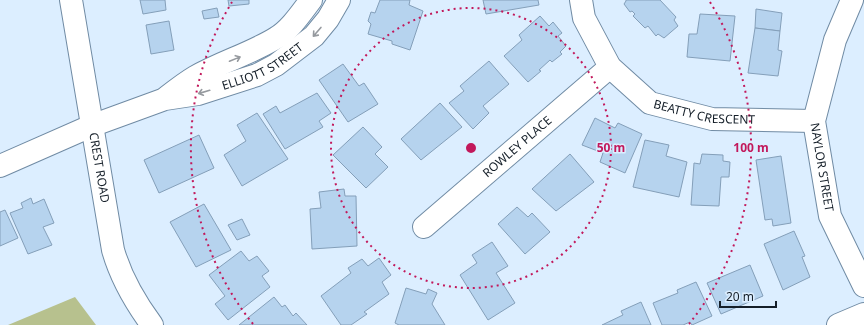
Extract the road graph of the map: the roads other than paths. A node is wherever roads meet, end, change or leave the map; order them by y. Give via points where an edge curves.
1 (71, 0) edge
2 (311, 0) edge
3 (338, 0) edge
4 (581, 0) edge
5 (852, 0) edge
6 (610, 67) junction
7 (165, 99) junction
8 (814, 121) junction
9 (91, 126) junction
10 (0, 166) edge
11 (424, 227) dead end
12 (864, 286) edge
13 (864, 314) edge
14 (152, 325) edge
15 (838, 325) edge

1 - 9 street, CREST ROAD
7 -> 2 street, ELLIOTT STREET via 194,78 277,38 298,18
3 -> 7 street, ELLIOTT STREET via 328,19 314,36 276,65 257,75 220,88
4 - 6 street, BEATTY CRESCENT via 584,18
5 - 8 street, NAYLOR STREET via 834,40
6 - 8 street, BEATTY CRESCENT via 650,103 712,119
6 - 11 street, ROWLEY PLACE
7 - 9 street, ELLIOTT STREET
8 - 12 street, NAYLOR STREET via 830,216
9 - 10 street, ELLIOTT STREET
9 - 14 street, CREST ROAD via 105,211 119,270 137,304
13 - 15 street

